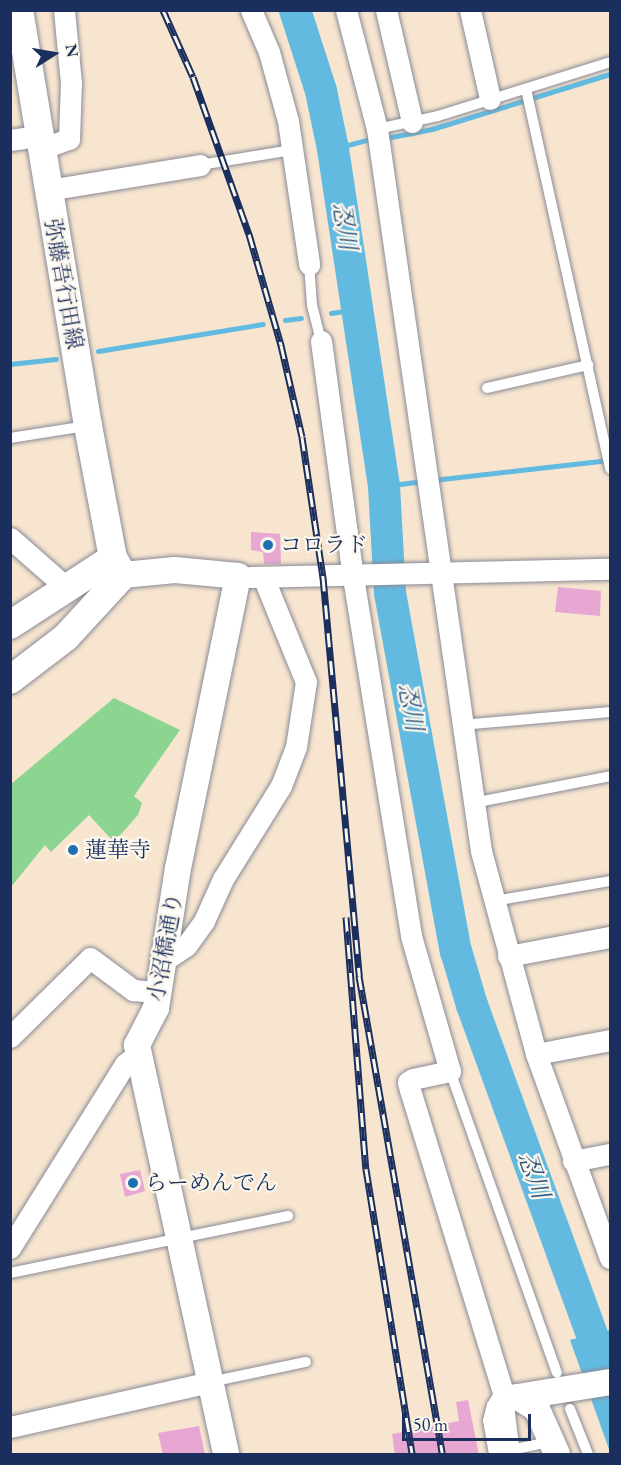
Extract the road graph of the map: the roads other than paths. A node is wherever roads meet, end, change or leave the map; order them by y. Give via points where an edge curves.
1 (19, 10) edge
2 (64, 10) edge
3 (251, 10) edge
4 (346, 10) edge
5 (386, 10) edge
6 (471, 10) edge
7 (610, 63) edge
8 (526, 88) junction
9 (490, 99) junction
10 (412, 122) junction
11 (377, 129) junction
12 (10, 140) edge
13 (40, 143) junction
14 (292, 150) junction
15 (200, 165) joint
16 (48, 190) junction
17 (309, 264) joint
18 (321, 341) joint
19 (588, 365) junction
20 (487, 388) dead end
21 (88, 426) junction
22 (10, 438) edge
23 (609, 456) edge
24 (610, 469) edge
25 (10, 538) edge
26 (118, 567) junction
27 (610, 569) edge
28 (437, 574) junction
29 (238, 576) junction
30 (356, 577) junction
31 (264, 579) junction
32 (67, 588) junction
33 (10, 626) edge
34 (10, 680) edge
35 (610, 712) edge
36 (461, 725) junction
37 (610, 776) edge
38 (473, 803) junction
39 (610, 881) edge
40 (494, 902) junction
41 (610, 937) edge
42 (508, 956) junction
43 (162, 962) junction
44 (158, 992) junction
45 (10, 1037) edge
46 (610, 1040) edge
47 (138, 1054) junction
48 (536, 1054) junction
49 (450, 1071) junction
50 (610, 1154) edge
51 (573, 1161) junction
52 (288, 1216) dead end
53 (178, 1239) junction
54 (10, 1248) edge
55 (610, 1258) edge
56 (10, 1274) edge
57 (306, 1362) dead end
58 (210, 1382) junction
59 (610, 1382) edge
60 (565, 1391) junction
61 (509, 1399) junction
62 (10, 1427) edge
63 (555, 1445) edge
64 (500, 1453) edge
65 (226, 1455) edge
66 (588, 1455) edge

1 - 13 main road, 弥藤吾行田線
2 - 13 street via 71,83 69,139
3 - 14 street via 269,52
4 - 11 street
5 - 10 street
6 - 9 street
7 - 8 lane
8 - 9 lane
8 - 19 lane
9 - 10 lane
10 - 11 lane
11 - 28 street
12 - 13 street
13 - 16 main road, 弥藤吾行田線
14 - 15 lane
14 - 17 street
15 - 16 street
16 - 21 main road, 弥藤吾行田線
17 - 18 lane via 312,305
18 - 30 street
19 - 20 lane
19 - 23 lane
21 - 22 lane
21 - 26 main road, 弥藤吾行田線
23 - 24 lane
25 - 32 street
26 - 29 street
26 - 32 main road
26 - 34 main road via 66,637
27 - 28 street
28 - 30 street
28 - 36 street
29 - 31 street
29 - 43 street, 小沼橋通り
30 - 31 street
30 - 49 street via 411,936
31 - 43 street via 306,682 296,747 281,786 224,879 204,921 186,946
32 - 33 main road
35 - 36 lane
36 - 38 street
37 - 38 lane
38 - 40 street
39 - 40 lane
40 - 42 street
41 - 42 street
42 - 48 street
43 - 44 street, 小沼橋通り
44 - 45 street via 133,990 90,958
44 - 47 street, 小沼橋通り via 156,1008 138,1039
46 - 48 street
47 - 53 street, 小沼橋通り
47 - 54 street via 125,1064
48 - 51 street
49 - 60 lane
49 - 61 street via 408,1082
50 - 51 street
51 - 55 street
52 - 53 lane
53 - 56 lane
53 - 58 street, 小沼橋通り
57 - 58 lane
58 - 62 street
58 - 65 street, 小沼橋通り
59 - 60 street
60 - 61 street
60 - 63 street via 548,1410
60 - 66 lane
61 - 63 street via 537,1409
61 - 64 street
63 - 64 lane

